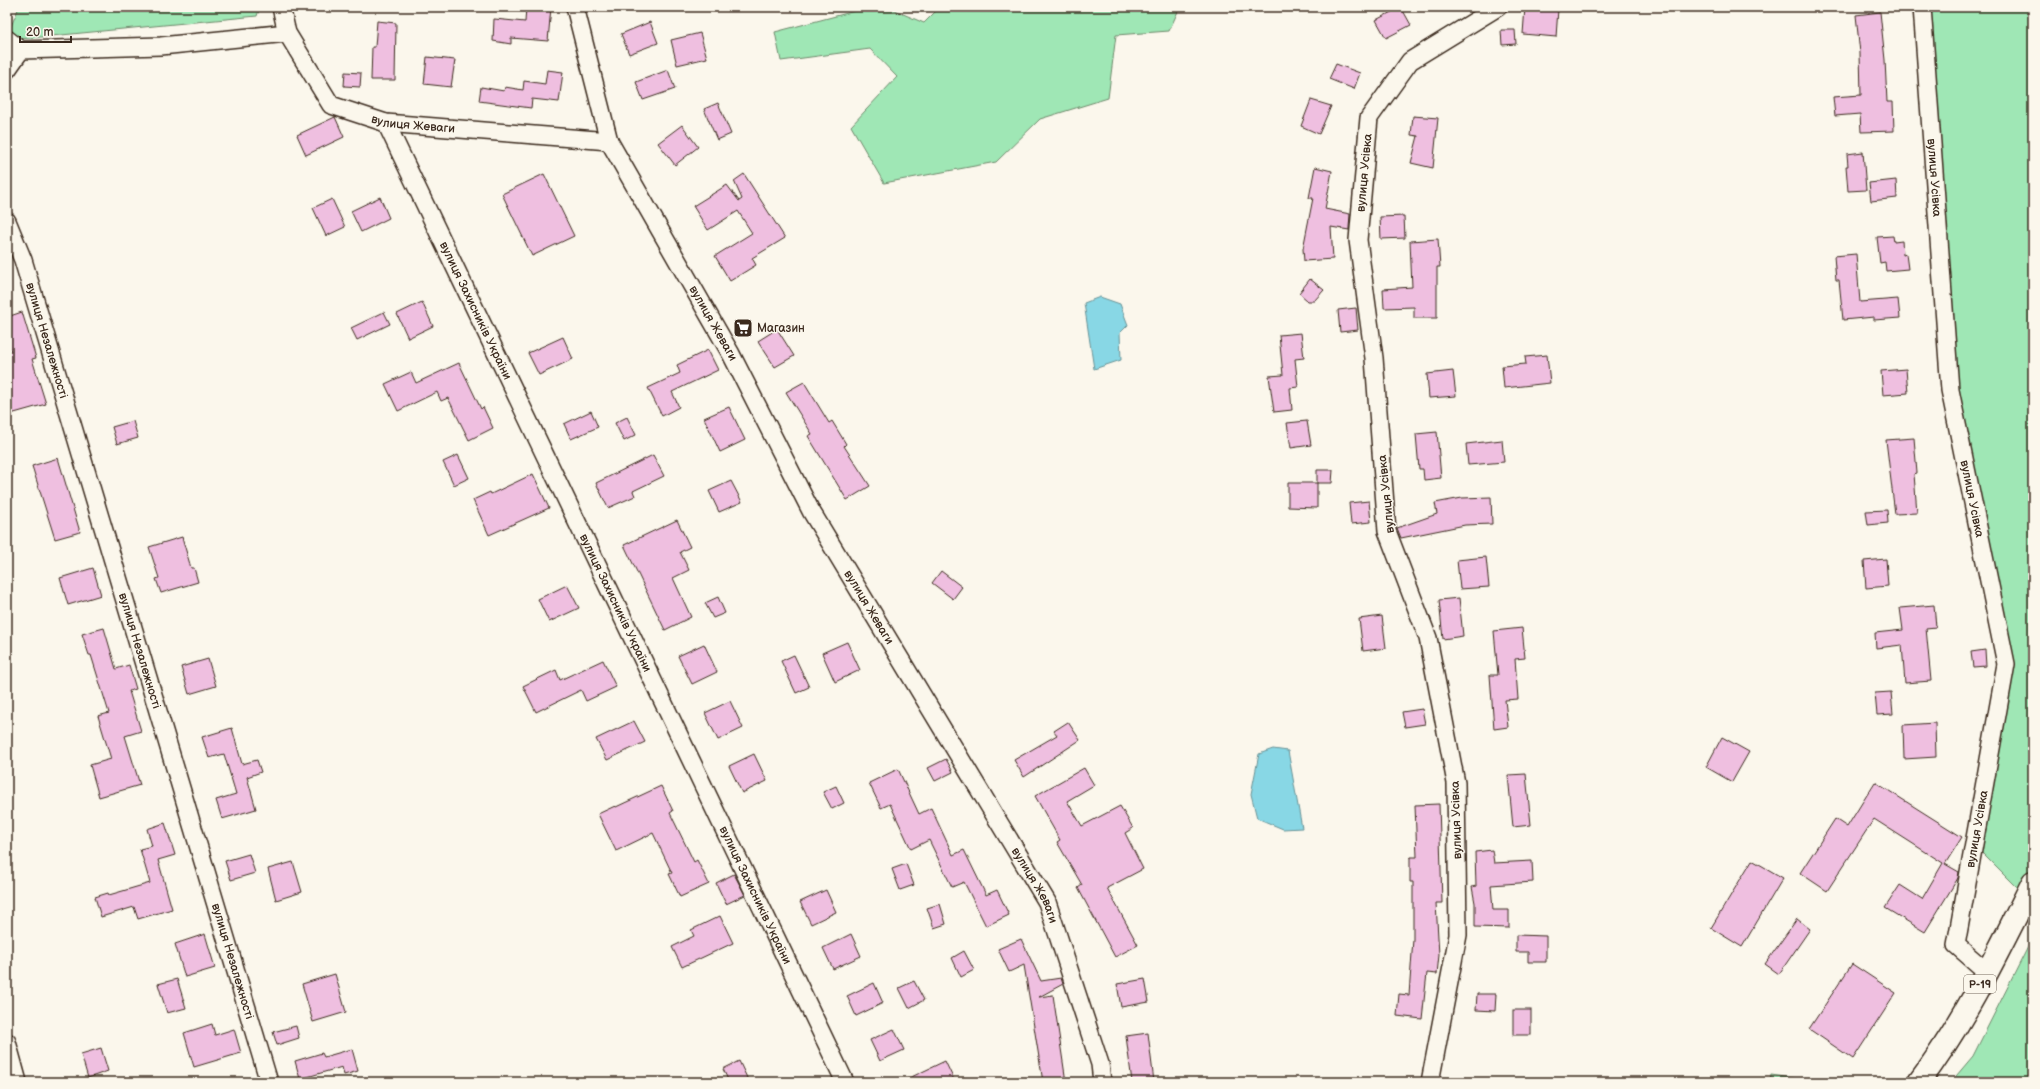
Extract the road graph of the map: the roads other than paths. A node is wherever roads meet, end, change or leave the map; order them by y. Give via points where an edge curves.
1 (281, 7) edge
2 (575, 7) edge
3 (1498, 7) edge
4 (1922, 7) edge
5 (287, 33) junction
6 (7, 39) edge
7 (21, 50) junction
8 (7, 70) edge
9 (386, 123) junction
10 (609, 141) junction
11 (7, 221) edge
12 (2033, 882) edge
13 (1987, 972) junction
14 (7, 1042) edge
15 (18, 1082) edge
16 (269, 1082) edge
17 (845, 1082) edge
18 (1102, 1082) edge
19 (1430, 1082) edge
20 (1919, 1082) edge

1 - 5 street, вулиця Жеваги
2 - 10 street, вулиця Жеваги
3 - 19 street, вулиця Усівка via 1410,61 1369,118 1358,240 1374,358 1387,531 1428,638 1456,784 1458,935
4 - 13 street, вулиця Усівка via 1950,390 2006,664 1956,945
5 - 7 street via 161,46
5 - 9 street, вулиця Жеваги via 331,106
6 - 7 street
7 - 8 street
9 - 10 street, вулиця Жеваги
9 - 17 street, вулиця Захисників України
10 - 18 street, вулиця Жеваги via 731,354 811,510 1047,902 1100,1064
11 - 16 street, вулиця Незалежності via 23,260
12 - 13 main road, Р-19
13 - 20 main road, Р-19 via 1934,1062
14 - 15 street

